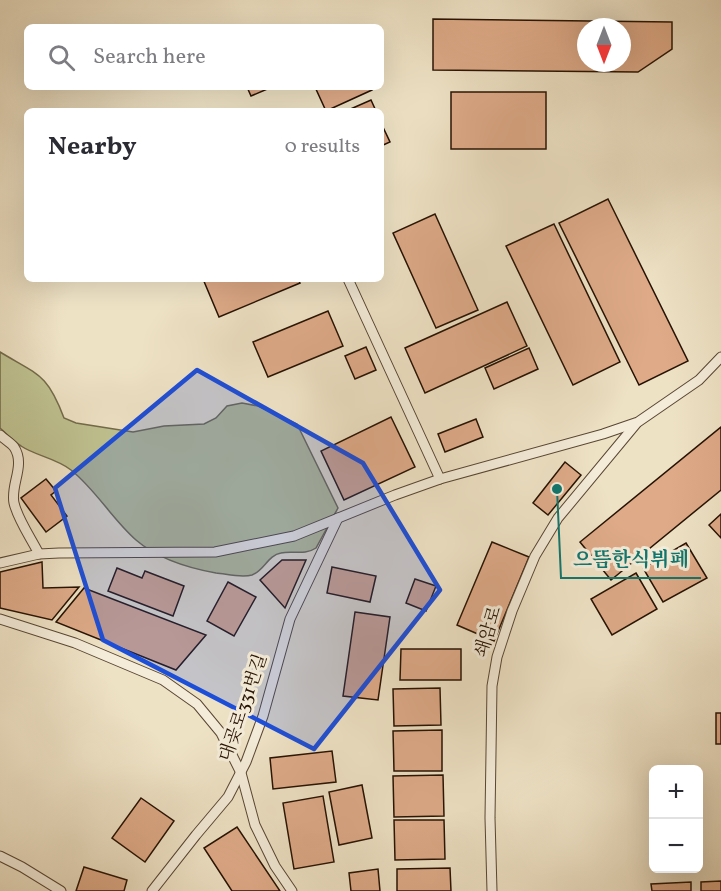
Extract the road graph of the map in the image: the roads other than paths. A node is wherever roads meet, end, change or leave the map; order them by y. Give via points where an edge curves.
1 (349, 282) edge
2 (721, 357) edge
3 (638, 422) junction
4 (0, 435) edge
5 (440, 479) junction
6 (338, 518) junction
7 (39, 554) junction
8 (0, 563) edge
9 (0, 619) edge
10 (240, 773) junction
11 (0, 856) edge
12 (61, 891) edge
13 (152, 891) edge
14 (292, 891) edge
15 (492, 891) edge

1 - 5 lane
2 - 3 lane via 699,380
3 - 5 lane
3 - 15 lane, 쇄암로 via 558,518 535,556 497,657 492,686
4 - 7 lane via 18,456 15,507
5 - 6 lane
6 - 7 lane via 294,536 215,552
6 - 10 lane, 대곶로331번길 via 290,619 263,716
7 - 8 lane
9 - 10 lane via 75,643 163,680 197,705 221,733
10 - 13 lane, 대곶로331번길 via 228,797
10 - 14 lane via 255,825
11 - 12 lane

